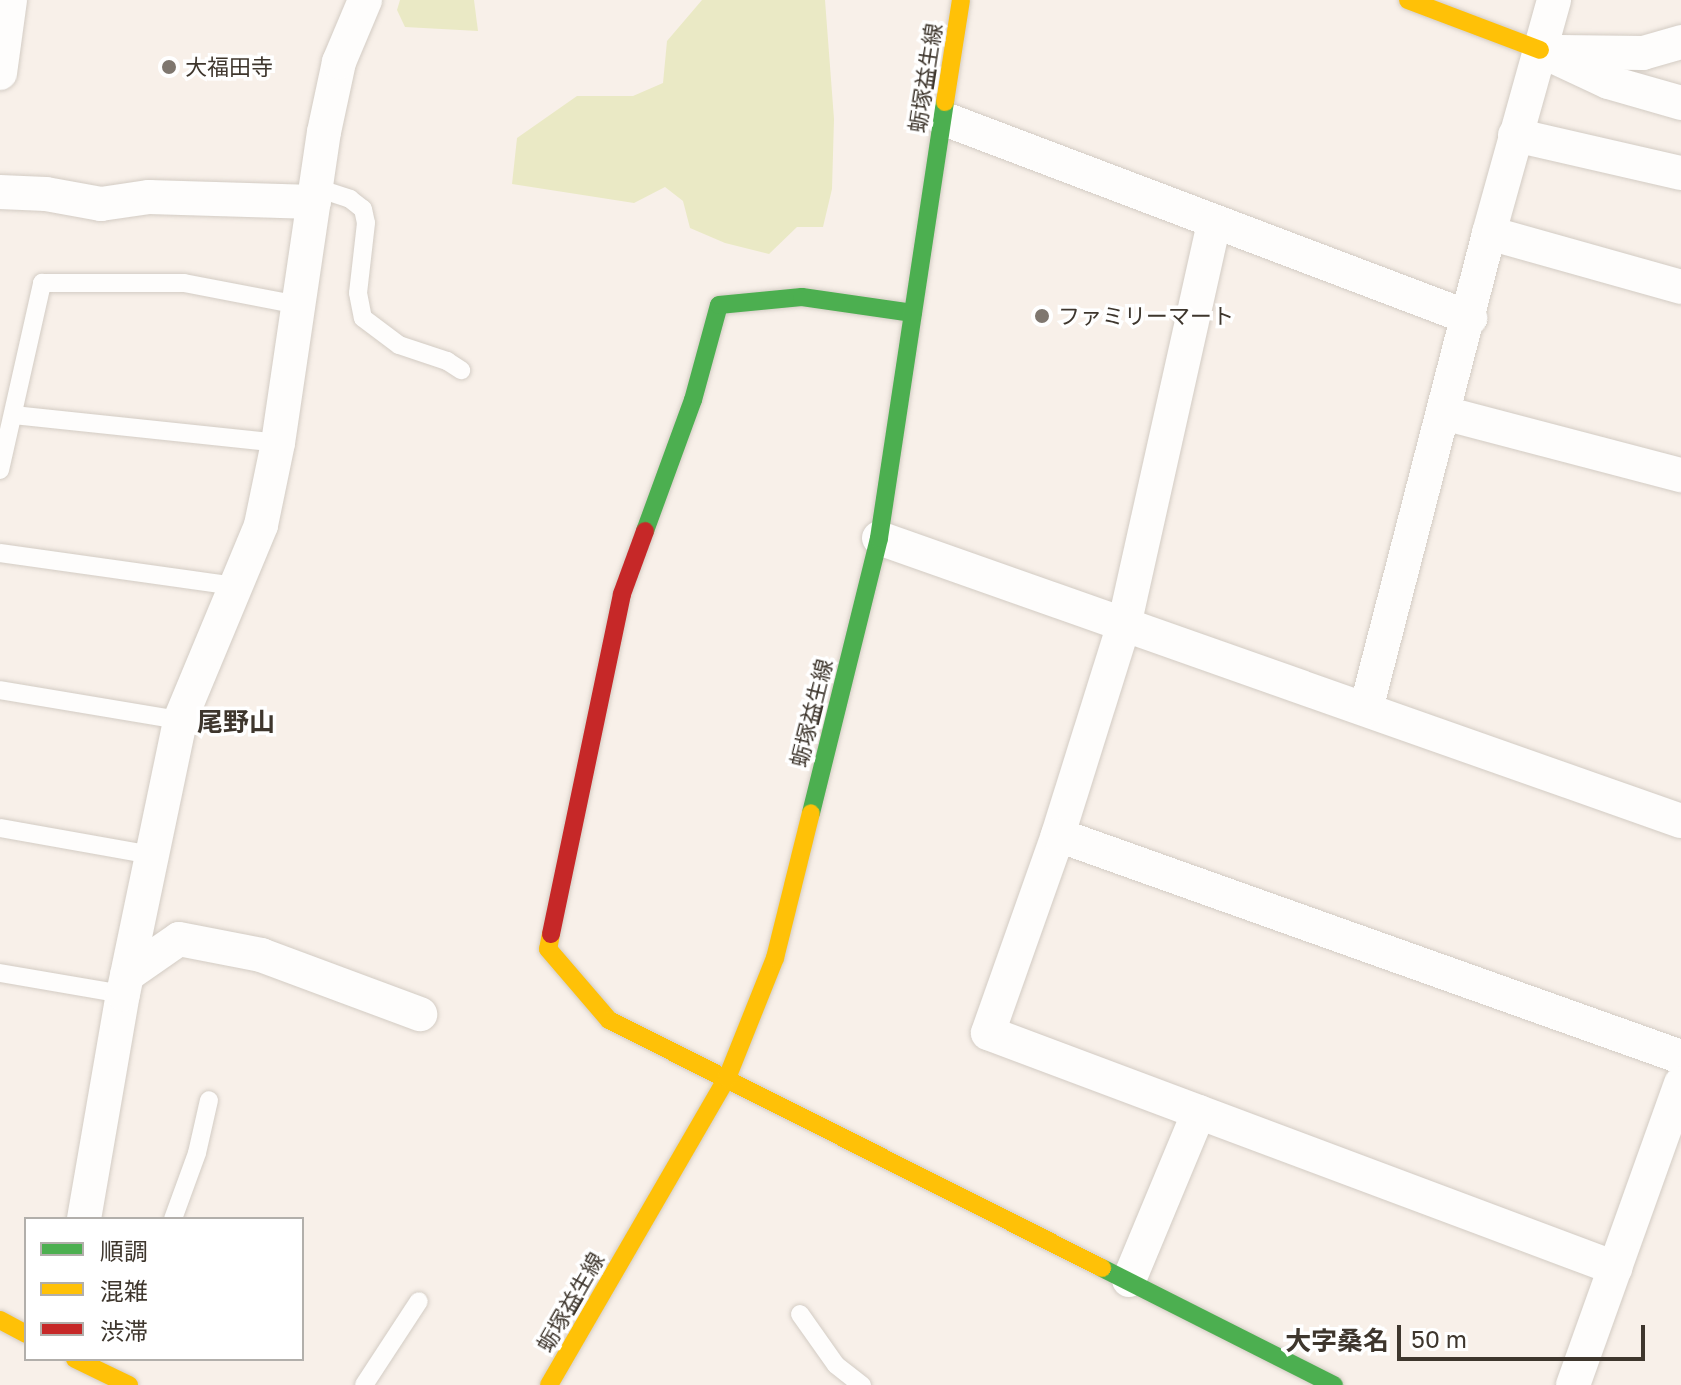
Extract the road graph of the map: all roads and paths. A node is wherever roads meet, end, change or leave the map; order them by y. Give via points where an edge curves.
1 (10, 0) edge
2 (365, 0) edge
3 (961, 0) edge
4 (1408, 0) edge
5 (1554, 0) edge
6 (1681, 42) edge
7 (1540, 50) junction
8 (0, 73) edge
9 (1681, 103) edge
10 (942, 118) junction
11 (1515, 135) junction
12 (1681, 173) edge
13 (0, 192) edge
14 (315, 195) junction
15 (1214, 223) junction
16 (1489, 233) junction
17 (1681, 287) edge
18 (298, 305) junction
19 (913, 313) junction
20 (1470, 318) junction
21 (461, 370) dead end
22 (1444, 413) junction
23 (13, 415) junction
24 (278, 443) junction
25 (0, 470) edge
26 (1681, 475) edge
27 (879, 538) junction
28 (0, 553) edge
29 (235, 586) junction
30 (1124, 624) junction
31 (0, 690) edge
32 (1366, 709) junction
33 (180, 720) junction
34 (1681, 821) edge
35 (0, 828) edge
36 (1058, 835) junction
37 (151, 855) junction
38 (0, 973) edge
39 (125, 984) junction
40 (420, 1014) dead end
41 (1681, 1057) edge
42 (727, 1078) junction
43 (1681, 1084) edge
44 (209, 1100) dead end
45 (1199, 1112) junction
46 (84, 1217) edge
47 (174, 1217) edge
48 (1615, 1268) junction
49 (1129, 1280) junction
50 (419, 1301) dead end
51 (800, 1314) dead end
52 (0, 1320) edge
53 (24, 1333) edge
54 (84, 1361) edge
55 (115, 1368) edge
56 (129, 1385) edge
57 (364, 1385) edge
58 (549, 1385) edge
59 (862, 1385) edge
60 (1334, 1385) edge
61 (1573, 1385) edge

1 - 8 street
2 - 14 street via 339,62
3 - 10 street, 蛎塚益生線
4 - 7 street
5 - 7 street
6 - 7 street via 1643,53
7 - 9 street via 1608,82
7 - 11 street
10 - 15 street
10 - 19 street, 蛎塚益生線
11 - 12 street
11 - 16 street
13 - 14 street via 101,204 149,197
14 - 18 street
14 - 21 lane via 350,199 363,209 358,293 363,318 399,345
15 - 20 street
15 - 30 street
16 - 17 street
16 - 20 street
18 - 23 lane via 184,283 42,283
18 - 24 street
19 - 27 street, 蛎塚益生線
19 - 42 street via 802,297 719,305 693,400 622,594 548,949 609,1020
20 - 22 street
22 - 26 street
22 - 32 street
23 - 24 lane
23 - 25 lane
24 - 29 street via 261,525
27 - 30 street
27 - 42 street, 蛎塚益生線 via 775,958
28 - 29 lane
29 - 33 street
30 - 32 street
30 - 36 street
31 - 33 lane
32 - 34 street
33 - 37 street
35 - 37 lane
36 - 41 street
36 - 45 street via 988,1033
37 - 39 street
38 - 39 lane
39 - 40 street via 179,939 261,955
39 - 46 street
42 - 49 street
42 - 58 street, 蛎塚益生線
43 - 48 street
44 - 47 lane
45 - 48 street
45 - 49 street
48 - 61 street
49 - 60 street
50 - 57 lane
51 - 59 lane via 836,1365
52 - 53 street
54 - 55 street
55 - 56 street

